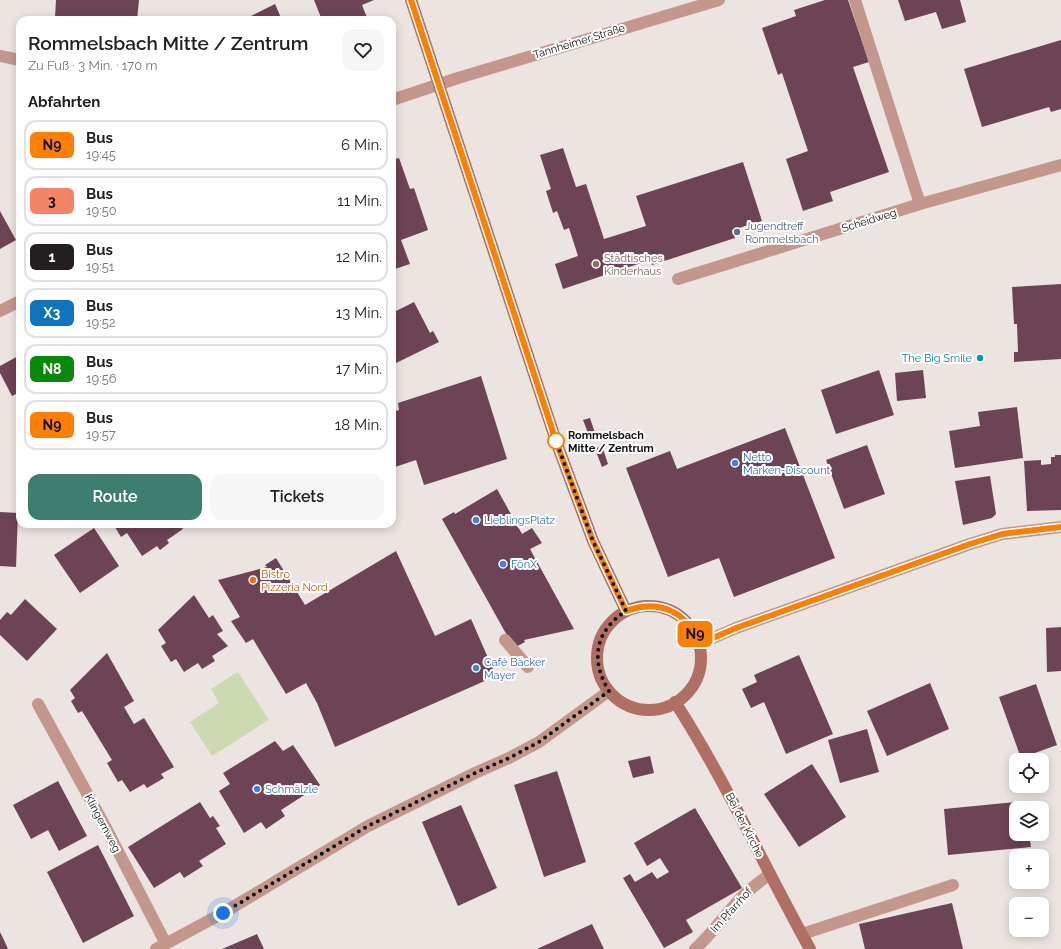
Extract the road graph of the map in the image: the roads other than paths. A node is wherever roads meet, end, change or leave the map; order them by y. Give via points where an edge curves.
1 (411, 0) edge
2 (719, 0) edge
3 (855, 0) edge
4 (0, 56) edge
5 (16, 59) edge
6 (439, 84) junction
7 (396, 99) edge
8 (1061, 165) edge
9 (920, 204) junction
10 (678, 279) dead end
11 (16, 303) edge
12 (0, 311) edge
13 (1061, 527) edge
14 (626, 611) junction
15 (505, 640) dead end
16 (699, 644) junction
17 (528, 667) dead end
18 (609, 691) junction
19 (675, 702) junction
20 (38, 704) dead end
21 (770, 874) junction
22 (953, 885) dead end
23 (802, 934) junction
24 (161, 946) edge
25 (695, 949) edge
26 (810, 949) edge

1 - 6 main road
2 - 6 street, Tannheimer Straße
3 - 9 street
4 - 5 street
6 - 7 street, Tannheimer Straße
6 - 14 main road via 557,444 593,541
8 - 9 street, Scheidweg
9 - 10 street, Scheidweg
11 - 12 street
13 - 16 street via 1002,534 970,544 736,628
14 - 16 main road via 648,606 670,610 689,624
14 - 18 main road via 615,618 606,629 597,654 602,680
15 - 17 street
16 - 19 main road via 701,655 697,677 688,691
18 - 19 main road via 628,705 640,709 664,707
18 - 24 street via 539,742 368,826 223,913
19 - 21 main road, Bei der Kirche via 698,738
20 - 24 street, Klingernweg via 106,828
21 - 23 main road, Bei der Kirche
21 - 25 street, Im Pfarrhof via 740,899 704,942
22 - 23 street
23 - 26 main road, Bei der Kirche

